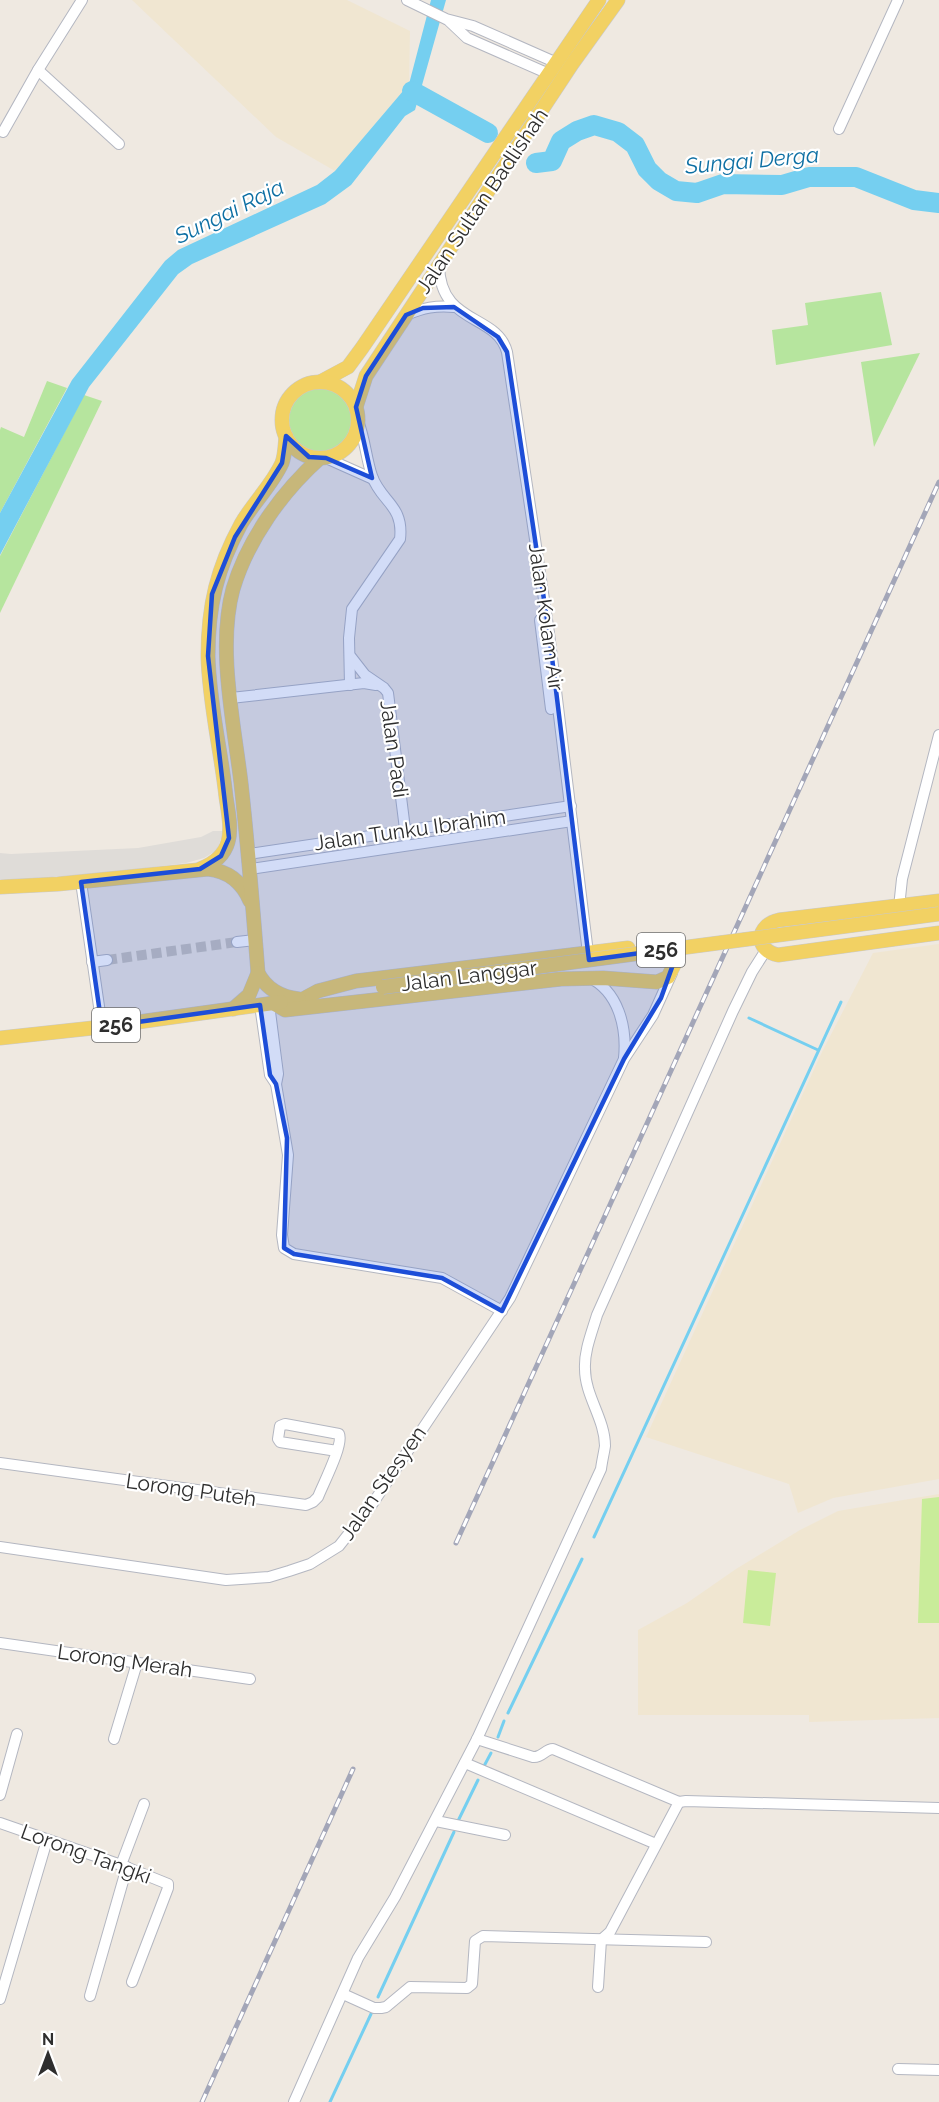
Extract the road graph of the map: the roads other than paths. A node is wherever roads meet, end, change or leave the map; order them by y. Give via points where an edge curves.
1 (82, 0) edge
2 (407, 0) edge
3 (599, 0) edge
4 (618, 0) edge
5 (898, 0) edge
6 (553, 69) junction
7 (38, 70) junction
8 (839, 129) dead end
9 (3, 132) dead end
10 (119, 144) dead end
11 (439, 265) junction
12 (454, 307) junction
13 (406, 315) junction
14 (320, 382) junction
15 (357, 414) junction
16 (286, 436) junction
17 (323, 458) junction
18 (373, 479) junction
19 (540, 620) dead end
20 (350, 656) junction
21 (350, 685) junction
22 (384, 688) junction
23 (231, 698) junction
24 (552, 713) dead end
25 (939, 735) edge
26 (571, 806) junction
27 (572, 821) junction
28 (405, 831) junction
29 (407, 846) junction
30 (249, 854) junction
31 (200, 869) junction
32 (251, 869) junction
33 (81, 882) junction
34 (0, 887) edge
35 (939, 902) edge
36 (252, 906) junction
37 (899, 907) junction
38 (939, 914) edge
39 (939, 933) edge
40 (255, 940) junction
41 (237, 942) tunnel mouth
42 (766, 950) junction
43 (588, 953) junction
44 (107, 960) tunnel mouth
45 (92, 962) junction
46 (673, 969) junction
47 (258, 973) junction
48 (588, 977) junction
49 (302, 998) junction
50 (267, 1004) junction
51 (231, 1010) junction
52 (102, 1027) junction
53 (0, 1038) edge
54 (624, 1059) junction
55 (501, 1311) junction
56 (336, 1451) junction
57 (0, 1463) edge
58 (0, 1547) edge
59 (0, 1643) edge
60 (137, 1663) junction
61 (250, 1679) dead end
62 (17, 1734) dead end
63 (114, 1739) dead end
64 (477, 1739) junction
65 (465, 1763) junction
66 (0, 1795) edge
67 (679, 1802) junction
68 (144, 1804) dead end
69 (939, 1808) edge
70 (436, 1821) junction
71 (0, 1823) edge
72 (505, 1835) dead end
73 (47, 1840) junction
74 (656, 1844) junction
75 (124, 1866) junction
76 (600, 1940) junction
77 (706, 1942) dead end
78 (132, 1982) dead end
79 (598, 1987) dead end
80 (343, 1994) junction
81 (90, 1996) dead end
82 (0, 1999) edge
83 (898, 2069) dead end
84 (939, 2070) edge
85 (294, 2102) edge

1 - 7 street
2 - 6 street via 446,19 467,38
3 - 6 main road, Jalan Sultan Badlishah
4 - 11 main road, Jalan Sultan Badlishah
5 - 8 street
6 - 14 main road, Jalan Sultan Badlishah via 355,358 348,367
7 - 9 street
7 - 10 street
11 - 12 street, Jalan Kolam Air via 441,286
11 - 13 main road, Jalan Sultan Badlishah
12 - 13 street via 423,308
12 - 26 street, Jalan Kolam Air via 498,337 507,352
13 - 15 main road, Jalan Sultan Badlishah via 366,376
14 - 15 main road via 342,389 353,400
14 - 16 main road via 294,393 286,405 282,418
15 - 17 main road via 356,434 349,445
15 - 18 street
16 - 17 main road via 302,453
16 - 31 main road via 282,463 235,537 211,604 211,701 230,831 221,856
17 - 18 street
17 - 23 main road via 295,481 275,507 234,588 228,626
18 - 20 street via 398,514 400,539 352,609
19 - 24 street
20 - 21 street
20 - 22 street via 365,675
21 - 22 street via 369,683
21 - 23 street
22 - 28 street, Jalan Padi via 388,693
23 - 30 main road
25 - 37 street via 902,879
26 - 27 street, Jalan Kolam Air
26 - 28 street, Jalan Tunku Ibrahim
27 - 29 street, Jalan Tunku Ibrahim
27 - 43 street, Jalan Kolam Air
28 - 29 street, Jalan Padi
28 - 30 street, Jalan Tunku Ibrahim
29 - 32 street, Jalan Tunku Ibrahim
30 - 32 main road
31 - 33 main road
31 - 36 main road via 230,876 242,886
32 - 36 main road
33 - 34 main road
33 - 45 street
35 - 37 main road
36 - 40 main road
37 - 42 main road via 771,922 761,935
38 - 49 main road, Jalan Langgar / 256, bridge
39 - 42 main road via 778,955
40 - 41 street
40 - 47 main road
42 - 64 street via 733,1011 597,1315 584,1369 603,1433 601,1469
43 - 46 main road via 665,945 674,954
43 - 49 main road via 356,981
44 - 45 street
45 - 52 street
46 - 48 main road via 668,977 657,982
46 - 54 street, Jalan Stesyen via 653,1015
47 - 49 main road via 275,992
47 - 51 main road via 249,995
48 - 50 main road via 285,1010
48 - 54 street via 604,988 620,1014 625,1034
49 - 50 main road, Jalan Langgar / 256
50 - 51 main road, Jalan Langgar / 256
50 - 55 street via 287,1138 284,1248 294,1254 442,1278
51 - 52 main road, Jalan Langgar / 256
52 - 53 main road, Jalan Langgar / 256
54 - 55 street, Jalan Stesyen
55 - 58 street, Jalan Stesyen via 373,1503 346,1538 310,1564 268,1577 226,1581
56 - 56 street, Lorong Puteh via 280,1442 279,1426 339,1434
56 - 57 street, Lorong Puteh via 318,1497 306,1505
59 - 60 street, Lorong Merah
60 - 61 street, Lorong Merah
60 - 63 street
62 - 66 street
64 - 65 street
64 - 67 street via 533,1757 553,1749
65 - 70 street
65 - 74 street
67 - 69 street
67 - 74 street
68 - 75 street
70 - 72 street
70 - 80 street via 373,1930
71 - 73 street, Lorong Tangki
73 - 75 street, Lorong Tangki
73 - 82 street
74 - 76 street via 610,1932
75 - 78 street, Lorong Tangki via 167,1883 168,1888
75 - 81 street
76 - 77 street
76 - 79 street
76 - 80 street via 483,1936 475,1941 472,1983 467,1988 410,1987 381,2008
80 - 85 street
83 - 84 street

